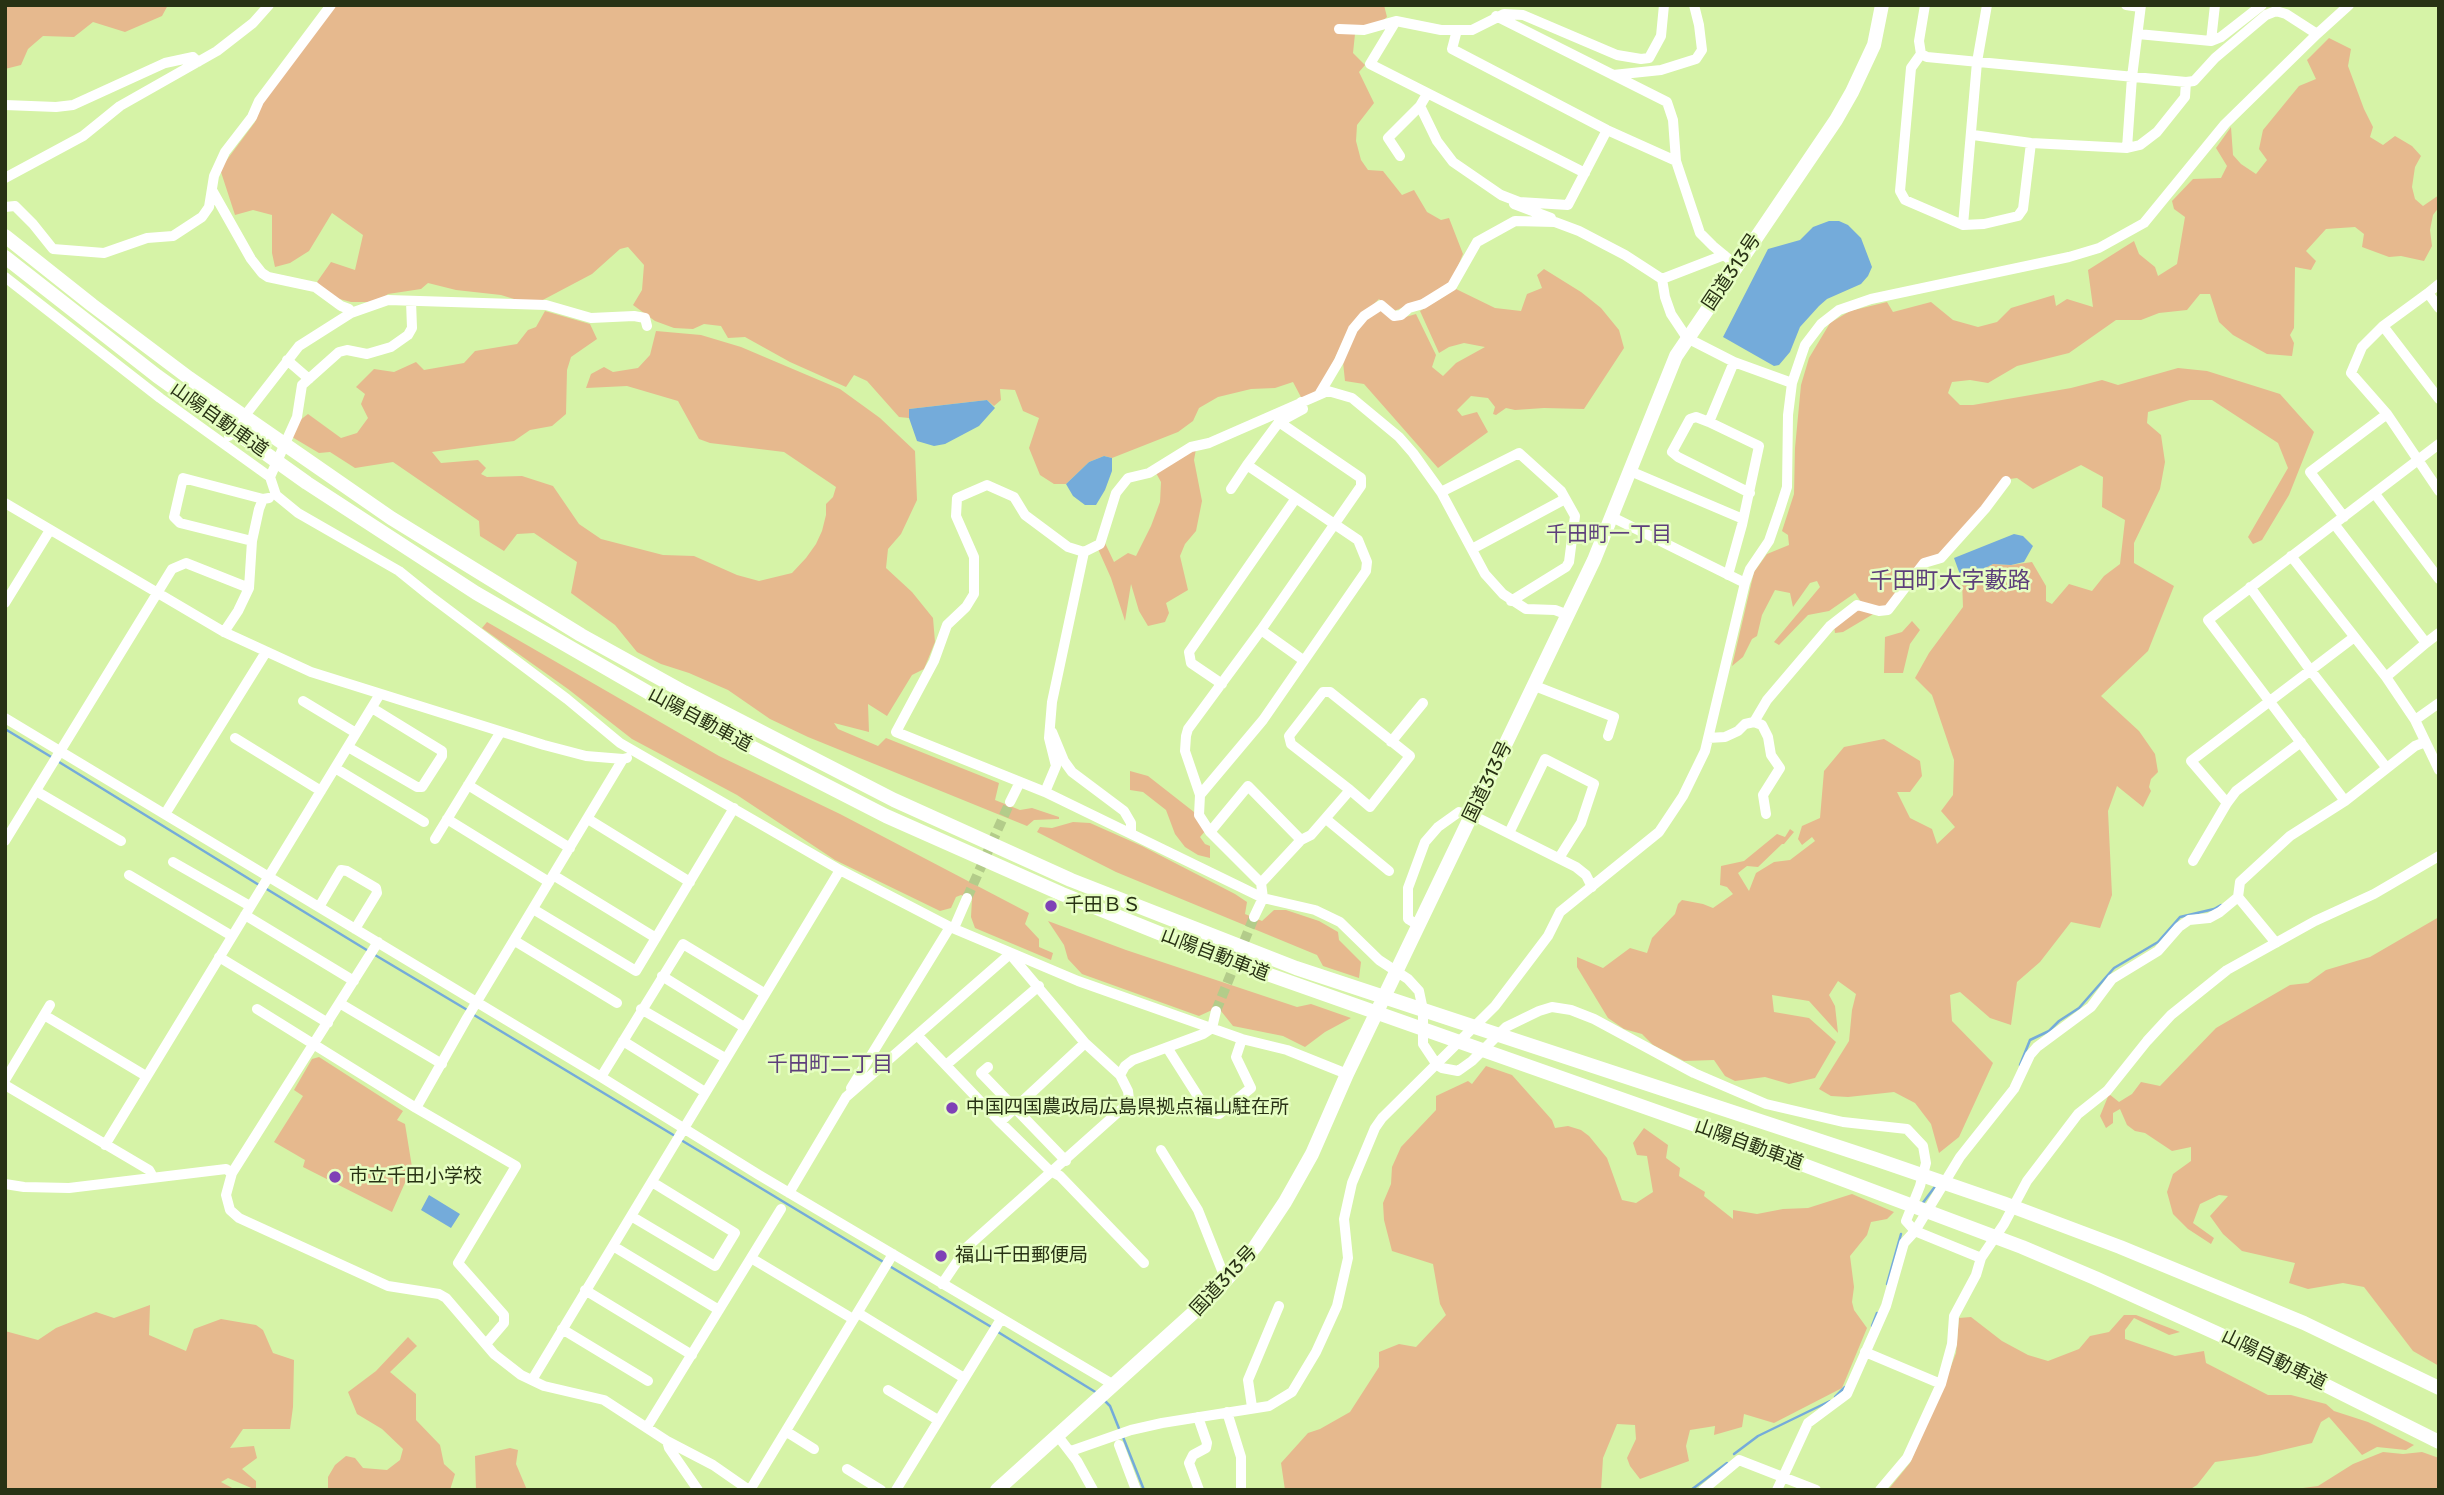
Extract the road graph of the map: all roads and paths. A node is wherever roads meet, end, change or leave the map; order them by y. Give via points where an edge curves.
1 (269, 5) edge
2 (331, 5) edge
3 (1664, 5) edge
4 (1694, 5) edge
5 (1882, 5) edge
6 (1925, 5) edge
7 (1987, 5) edge
8 (2126, 5) edge
9 (2215, 5) edge
10 (2262, 5) edge
11 (2349, 5) edge
12 (2141, 6) edge
13 (1496, 16) junction
14 (1396, 21) junction
15 (1339, 29) dead end
16 (1457, 30) junction
17 (2138, 34) junction
18 (2317, 34) junction
19 (2211, 41) junction
20 (1921, 54) junction
21 (198, 62) junction
22 (1977, 62) junction
23 (1613, 75) junction
24 (2132, 77) junction
25 (2186, 82) junction
26 (1427, 94) junction
27 (5, 105) edge
28 (1420, 106) junction
29 (1607, 130) junction
30 (1973, 135) junction
31 (2031, 143) junction
32 (2127, 148) junction
33 (1400, 156) dead end
34 (1676, 161) junction
35 (1585, 173) junction
36 (5, 178) edge
37 (212, 190) junction
38 (1511, 199) junction
39 (5, 207) edge
40 (1555, 222) junction
41 (1963, 225) junction
42 (5, 236) edge
43 (1724, 255) junction
44 (5, 257) edge
45 (1737, 265) junction
46 (5, 277) edge
47 (1662, 279) junction
48 (2439, 285) edge
49 (2428, 293) junction
50 (411, 301) junction
51 (2439, 308) edge
52 (351, 313) junction
53 (647, 326) dead end
54 (2383, 326) junction
55 (1687, 338) junction
56 (287, 360) junction
57 (1734, 362) junction
58 (309, 379) junction
59 (1792, 383) junction
60 (1320, 393) junction
61 (2439, 399) edge
62 (1301, 402) junction
63 (2387, 414) junction
64 (1279, 422) junction
65 (1709, 422) junction
66 (223, 443) junction
67 (2439, 444) edge
68 (2418, 459) junction
69 (1247, 465) junction
70 (1630, 471) junction
71 (270, 477) junction
72 (2006, 481) dead end
73 (1231, 489) dead end
74 (2439, 491) edge
75 (1441, 492) junction
76 (1750, 493) junction
77 (2375, 494) junction
78 (276, 495) junction
79 (1296, 498) junction
80 (263, 499) junction
81 (1565, 499) junction
82 (5, 503) edge
83 (2344, 516) junction
84 (1612, 517) junction
85 (1744, 519) junction
86 (1335, 524) junction
87 (2335, 525) junction
88 (50, 530) junction
89 (251, 541) junction
90 (1472, 549) junction
91 (1084, 552) junction
92 (2291, 556) junction
93 (1728, 575) junction
94 (2439, 579) edge
95 (1745, 583) junction
96 (2250, 587) junction
97 (249, 588) junction
98 (156, 593) junction
99 (1511, 601) junction
100 (5, 603) edge
101 (1568, 615) junction
102 (1261, 630) junction
103 (224, 632) junction
104 (2439, 633) edge
105 (2353, 638) junction
106 (2426, 643) junction
107 (266, 652) junction
108 (1303, 660) junction
109 (2311, 671) junction
110 (2386, 677) junction
111 (1222, 684) junction
112 (1535, 687) junction
113 (380, 694) junction
114 (303, 701) dead end
115 (1423, 703) dead end
116 (2271, 703) junction
117 (2439, 703) edge
118 (372, 708) junction
119 (5, 718) edge
120 (2415, 720) junction
121 (1754, 722) junction
122 (1050, 727) junction
123 (356, 733) junction
124 (500, 733) junction
125 (1608, 736) dead end
126 (235, 738) dead end
127 (1708, 738) junction
128 (1391, 742) junction
129 (2301, 742) junction
130 (2425, 742) junction
131 (348, 747) junction
132 (57, 756) junction
133 (644, 756) junction
134 (623, 759) junction
135 (2386, 767) junction
136 (335, 768) junction
137 (2439, 770) edge
138 (1020, 782) junction
139 (468, 785) junction
140 (1350, 790) junction
141 (36, 791) junction
142 (320, 791) junction
143 (1045, 792) junction
144 (1200, 795) junction
145 (2345, 801) junction
146 (1010, 802) tunnel mouth
147 (2227, 803) junction
148 (734, 808) junction
149 (165, 814) junction
150 (1766, 814) dead end
151 (1472, 815) junction
152 (447, 819) junction
153 (588, 819) junction
154 (1326, 819) junction
155 (424, 822) dead end
156 (1131, 832) junction
157 (1210, 832) junction
158 (1509, 833) junction
159 (435, 839) dead end
160 (1301, 840) junction
161 (5, 841) edge
162 (121, 841) dead end
163 (570, 848) junction
164 (2439, 856) edge
165 (1559, 858) junction
166 (2193, 861) dead end
167 (173, 862) dead end
168 (839, 870) junction
169 (1389, 871) dead end
170 (129, 875) dead end
171 (551, 878) junction
172 (690, 881) junction
173 (265, 883) junction
174 (1261, 883) junction
175 (1592, 887) junction
176 (2238, 897) junction
177 (967, 898) tunnel mouth
178 (1263, 898) junction
179 (318, 907) junction
180 (533, 909) junction
181 (247, 911) junction
182 (1254, 917) tunnel mouth
183 (1418, 925) junction
184 (952, 928) junction
185 (355, 929) junction
186 (232, 936) junction
187 (656, 938) junction
188 (514, 941) junction
189 (2276, 943) junction
190 (374, 949) junction
191 (1010, 954) junction
192 (219, 957) junction
193 (1396, 971) junction
194 (662, 976) junction
195 (354, 981) junction
196 (1039, 986) junction
197 (764, 993) junction
198 (617, 1003) dead end
199 (341, 1004) junction
200 (473, 1008) junction
201 (257, 1009) dead end
202 (642, 1009) junction
203 (1216, 1011) tunnel mouth
204 (328, 1023) junction
205 (744, 1027) junction
206 (1212, 1028) junction
207 (916, 1035) junction
208 (1242, 1039) junction
209 (623, 1041) junction
210 (1085, 1043) junction
211 (313, 1045) junction
212 (1168, 1049) junction
213 (725, 1058) junction
214 (442, 1064) junction
215 (946, 1065) junction
216 (1437, 1065) junction
217 (989, 1067) dead end
218 (1347, 1074) junction
219 (1120, 1075) junction
220 (146, 1076) junction
221 (601, 1076) junction
222 (5, 1082) edge
223 (705, 1092) junction
224 (846, 1097) junction
225 (416, 1108) junction
226 (1014, 1108) junction
227 (1000, 1122) junction
228 (680, 1134) junction
229 (105, 1145) junction
230 (1161, 1150) dead end
231 (1066, 1161) junction
232 (1054, 1172) junction
233 (232, 1173) junction
234 (153, 1177) junction
235 (652, 1182) junction
236 (5, 1184) edge
237 (789, 1192) junction
238 (781, 1209) dead end
239 (631, 1216) junction
240 (1914, 1231) junction
241 (613, 1246) junction
242 (751, 1258) junction
243 (1981, 1258) junction
244 (889, 1261) junction
245 (1144, 1263) dead end
246 (1228, 1279) junction
247 (942, 1284) junction
248 (586, 1290) junction
249 (1279, 1307) dead end
250 (719, 1310) junction
251 (855, 1316) junction
252 (997, 1326) junction
253 (562, 1329) junction
254 (486, 1344) junction
255 (1865, 1352) junction
256 (692, 1355) junction
257 (964, 1378) junction
258 (532, 1380) junction
259 (648, 1381) dead end
260 (1941, 1384) junction
261 (2439, 1388) edge
262 (888, 1390) dead end
263 (1105, 1393) junction
264 (1252, 1408) junction
265 (1227, 1412) junction
266 (1198, 1417) junction
267 (938, 1420) junction
268 (647, 1427) junction
269 (787, 1432) junction
270 (1057, 1435) junction
271 (1118, 1440) junction
272 (667, 1441) junction
273 (2439, 1442) edge
274 (814, 1449) dead end
275 (1071, 1451) junction
276 (847, 1469) dead end
277 (1783, 1476) junction
278 (1708, 1488) edge
279 (698, 1490) edge
280 (750, 1490) edge
281 (881, 1490) edge
282 (896, 1490) edge
283 (997, 1490) edge
284 (1093, 1490) edge
285 (1136, 1490) edge
286 (1199, 1490) edge
287 (1241, 1490) edge
288 (1777, 1490) edge
289 (1816, 1490) edge
290 (1880, 1490) edge

1 - 21 street via 238,36
2 - 37 street via 258,100 252,117 225,152
3 - 13 street via 1661,36 1648,58 1641,59 1616,55 1522,15
4 - 23 street via 1702,50 1696,59 1661,71
5 - 45 highway, 国道313号 via 1874,45 1852,92
6 - 20 street
7 - 22 street
8 - 12 street
9 - 19 street
10 - 19 street
11 - 18 street
12 - 17 street
13 - 16 street via 1472,30
13 - 23 street
14 - 15 street via 1364,30
14 - 16 street
14 - 26 street via 1370,64
16 - 29 street via 1452,49
17 - 19 street
17 - 24 street
18 - 25 street via 2276,11 2193,81
18 - 59 street via 2225,124 2144,223 2079,254 1839,310 1805,345
20 - 22 street
20 - 41 street via 1911,68 1900,191 1905,200
21 - 27 street via 193,57 165,63 73,105
21 - 36 street via 120,106 83,136
22 - 24 street
22 - 30 street
23 - 34 street via 1667,102
24 - 25 street
24 - 32 street
25 - 32 street via 2185,97 2157,132
26 - 28 street
26 - 35 street
28 - 33 street via 1388,138
28 - 38 street via 1453,162
29 - 34 street
29 - 35 street
30 - 31 street
30 - 41 street
31 - 32 street
31 - 41 street via 2023,209 2018,216
34 - 43 street via 1700,233
35 - 38 street via 1568,205
37 - 39 street via 202,217 173,236 147,238 104,253 53,249 15,206
37 - 52 street via 262,273 315,287
38 - 40 street via 1522,209
40 - 47 street via 1625,255
40 - 60 street via 1506,225 1477,242 1452,286 1443,292 1401,315 1394,316 1381,305 1364,316
42 - 261 highway, 山陽自動車道 via 189,378 402,525 557,621 684,692 894,800 1071,880 1247,949 1875,1159 2120,1247 2293,1318
43 - 45 street
43 - 47 street
44 - 273 highway, 山陽自動車道 via 104,337 307,483 477,593 675,708 886,816 1203,951 1864,1186 2095,1278 2267,1356
45 - 55 highway, 国道313号
46 - 66 street
47 - 55 street via 1671,314
48 - 49 street
49 - 51 street
49 - 54 street
50 - 52 street via 388,300
50 - 53 street via 546,304 591,318 645,318
50 - 58 street via 408,335 391,347 367,354 339,352
52 - 56 street via 299,346
54 - 61 street
54 - 63 street via 2362,347 2351,373
55 - 57 street
55 - 70 highway, 国道313号 via 1667,375
56 - 58 street
56 - 66 street
57 - 59 street
57 - 65 street
58 - 71 street via 302,385 297,417
59 - 95 street via 1787,487 1769,541
60 - 62 street
60 - 75 street via 1345,395 1374,415 1413,453
62 - 64 street via 1303,409
62 - 91 street via 1191,447 1149,473 1128,478 1116,493 1100,544
63 - 68 street
63 - 83 street via 2310,472
64 - 69 street
64 - 86 street via 1361,478 1361,486
65 - 76 street via 1759,446
65 - 76 street via 1690,419 1672,452
66 - 71 street
67 - 68 street
68 - 74 street
68 - 77 street
69 - 73 street
69 - 79 street
70 - 84 highway, 国道313号
70 - 85 street
71 - 78 street
72 - 121 street via 1941,558 1924,564 1888,610 1857,605 1830,625 1766,701
75 - 81 street via 1519,453
75 - 90 street
76 - 85 street
77 - 83 street
77 - 94 street
78 - 80 street
78 - 133 street via 298,513 400,571 620,743
79 - 86 street
79 - 111 street via 1189,652 1191,663
80 - 89 street
80 - 89 street via 183,478 174,517 180,523
81 - 90 street
81 - 99 street via 1574,516 1569,562
82 - 88 street
83 - 87 street
84 - 93 street
84 - 101 highway, 国道313号
85 - 93 street
86 - 102 street
86 - 108 street via 1358,540 1366,571
87 - 92 street
87 - 106 street
88 - 98 street
88 - 100 street
89 - 97 street
90 - 99 street via 1485,574
91 - 122 street
91 - 138 street via 1068,547 1025,515 1014,497 987,485 957,498 956,516 974,557 974,594 947,625 934,662 896,732
92 - 96 street
92 - 105 street
93 - 95 street
95 - 127 street
96 - 109 street
96 - 116 street via 2208,620
97 - 98 street via 186,563 172,569
97 - 103 street
98 - 103 street
98 - 132 street
99 - 101 street via 1526,610
101 - 112 highway, 国道313号
102 - 108 street
102 - 111 street
103 - 107 street
104 - 106 street
105 - 109 street
105 - 110 street
106 - 110 street
107 - 113 street
107 - 149 street
108 - 144 street via 1263,719
109 - 116 street
109 - 135 street
110 - 120 street
111 - 144 street via 1186,736 1185,751
112 - 125 street via 1614,717
112 - 151 highway, 国道313号
113 - 118 street
113 - 124 street
114 - 123 street
115 - 128 street
116 - 129 street
116 - 147 street via 2191,761
117 - 120 street
118 - 123 street
118 - 131 street via 442,751 442,756 422,787 417,787
119 - 132 street
120 - 130 street
121 - 127 street via 1725,737
121 - 150 street via 1762,725 1780,768 1763,795
122 - 143 street via 1056,766
122 - 156 street via 1072,772 1124,811
123 - 131 street
124 - 134 street via 586,756
124 - 139 street
126 - 142 street
127 - 175 street via 1683,796 1659,832
128 - 140 street via 1410,756 1370,807
128 - 140 street via 1330,692 1323,692 1289,736 1291,744
129 - 145 street
129 - 147 street via 2236,791
130 - 135 street
130 - 137 street
131 - 136 street
132 - 141 street
132 - 149 street
133 - 134 street
133 - 148 street
134 - 153 street
135 - 145 street
136 - 142 street
136 - 155 street
138 - 143 street
138 - 146 street
139 - 152 street
139 - 163 street
140 - 154 street
141 - 161 street
141 - 162 street
142 - 173 street
143 - 156 street
144 - 157 street via 1199,815
145 - 176 street via 2290,836 2256,865 2240,882
147 - 166 street
148 - 168 street
148 - 172 street
149 - 173 street
151 - 158 street
151 - 183 highway, 国道313号
151 - 183 street via 1459,812 1426,842 1408,888 1408,919
152 - 159 street
152 - 171 street
153 - 163 street
153 - 172 street
154 - 160 street
154 - 169 street
156 - 178 street
157 - 160 street via 1248,786
157 - 174 street
158 - 165 street
158 - 165 street via 1545,759 1594,783 1581,823
160 - 174 street
163 - 171 street
164 - 189 street
165 - 175 street via 1586,875
167 - 181 street
168 - 184 street
168 - 197 street
170 - 186 street
171 - 180 street
171 - 187 street
172 - 187 street
173 - 179 street
173 - 181 street
174 - 178 street
175 - 216 street via 1560,912 1548,936 1495,1006
176 - 189 street
176 - 240 street via 2209,918 2189,920 2179,927 2158,951 2112,979 2091,1007 2036,1047 2014,1089 1959,1157
177 - 184 street
178 - 182 street
178 - 193 street via 1315,910 1340,922
179 - 185 street
179 - 185 street via 341,870 357,876 377,893
180 - 187 street via 636,971
180 - 188 street
181 - 186 street
181 - 195 street
183 - 193 highway, 国道313号
184 - 191 street
184 - 224 street
185 - 190 street
186 - 192 street
188 - 198 street
188 - 200 street
189 - 243 street via 2227,970 2171,1015 2107,1091 2078,1114 2027,1181
190 - 195 street
190 - 200 street
191 - 196 street
191 - 206 street
191 - 207 street
192 - 204 street
192 - 220 street
193 - 216 street via 1419,991 1423,1044
193 - 218 highway, 国道313号
194 - 197 street via 685,944
194 - 202 street
194 - 205 street
195 - 199 street
196 - 210 street
196 - 215 street
197 - 205 street
199 - 204 street
199 - 214 street
200 - 214 street
200 - 221 street
201 - 211 street
202 - 209 street
202 - 213 street
203 - 206 street
204 - 211 street
205 - 213 street
206 - 208 street
206 - 212 street
207 - 215 street
207 - 224 street
208 - 212 street via 1236,1057 1251,1088 1219,1114 1208,1112
208 - 218 street via 1287,1050
209 - 221 street
209 - 223 street
210 - 219 street
210 - 226 street
211 - 225 street
211 - 233 street
212 - 219 street via 1133,1060
213 - 223 street
214 - 225 street
215 - 227 street
216 - 240 street via 1458,1070 1506,1027 1552,1007 1571,1010 1766,1104 1843,1122 1907,1129 1923,1146 1926,1163 1906,1222
216 - 264 street via 1375,1128 1352,1183 1344,1219 1348,1258 1337,1306 1316,1352 1292,1392 1269,1406
217 - 226 street via 981,1073
218 - 246 highway, 国道313号 via 1297,1181 1268,1230
219 - 231 street via 1128,1091 1125,1106
220 - 222 street via 47,1010
220 - 229 street
221 - 228 street
222 - 229 street
223 - 228 street
224 - 237 street
225 - 254 street via 516,1166 458,1263 504,1315 504,1323
226 - 227 street
226 - 231 street
227 - 232 street
228 - 235 street
228 - 237 street
229 - 234 street
230 - 246 street via 1198,1210
231 - 232 street
232 - 245 street
232 - 247 street via 962,1252
233 - 234 street via 226,1169
233 - 254 street via 226,1195 230,1210 239,1217 388,1286 439,1294
234 - 236 street via 69,1188
235 - 239 street
235 - 239 street via 735,1233 715,1266
237 - 244 street
238 - 242 street
239 - 241 street
240 - 243 street
240 - 255 street via 1904,1243 1886,1307
241 - 248 street
241 - 250 street
242 - 250 street
242 - 251 street
243 - 260 street via 1954,1316
244 - 247 street
244 - 251 street
246 - 263 highway, 国道313号
247 - 252 street
248 - 253 street
248 - 256 street
249 - 264 street via 1248,1380
250 - 256 street
251 - 257 street
251 - 269 street
252 - 257 street
252 - 263 street
253 - 258 street
253 - 259 street
254 - 258 street
255 - 260 street
255 - 277 street via 1847,1394 1808,1423
256 - 268 street
257 - 267 street
258 - 268 street via 604,1400
260 - 290 street via 1907,1458
262 - 267 street
263 - 270 highway, 国道313号
264 - 265 street
265 - 266 street
265 - 287 street via 1241,1457
266 - 271 street via 1131,1430
266 - 286 street via 1207,1444 1189,1463
267 - 282 street
268 - 272 street
269 - 274 street
269 - 280 street
270 - 275 street
270 - 283 highway, 国道313号
271 - 275 street
271 - 285 street
272 - 279 street
272 - 280 street
275 - 284 street
276 - 281 street
277 - 278 street via 1739,1460
277 - 288 street
277 - 289 street

